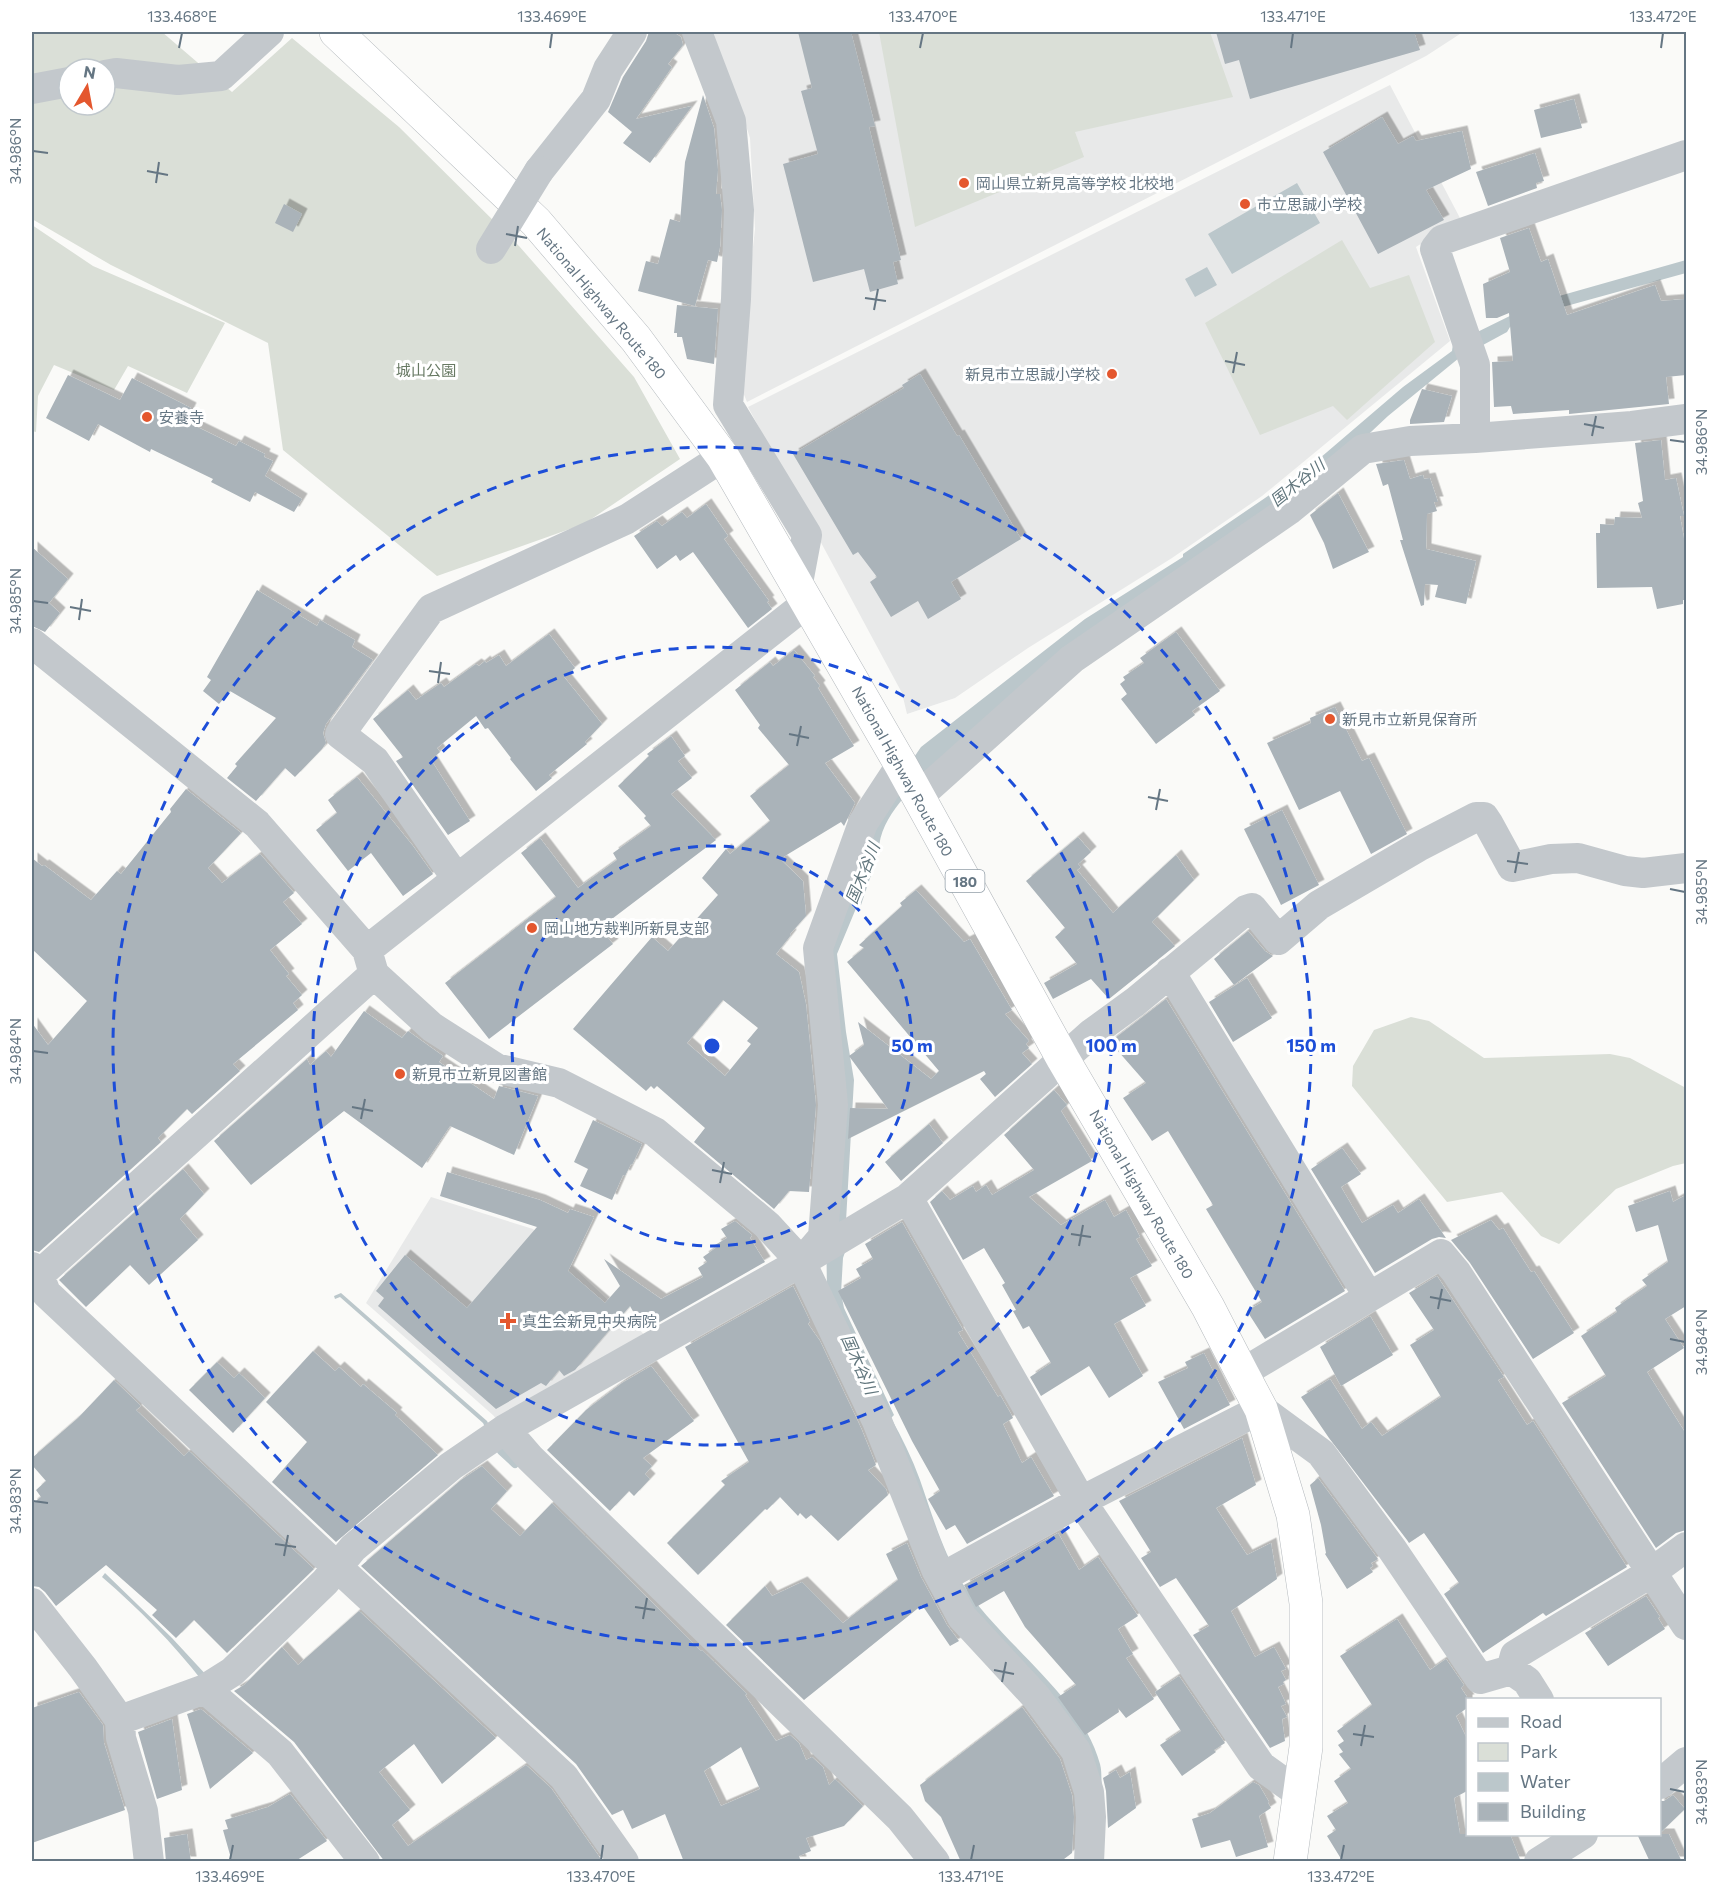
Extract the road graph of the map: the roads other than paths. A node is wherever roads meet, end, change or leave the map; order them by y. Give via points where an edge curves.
1 (269, 32) edge
2 (336, 32) edge
3 (632, 32) edge
4 (697, 32) edge
5 (117, 73) edge
6 (57, 84) edge
7 (32, 89) edge
8 (1686, 155) edge
9 (491, 249) dead end
10 (1686, 419) edge
11 (1475, 438) junction
12 (723, 458) junction
13 (802, 593) junction
14 (32, 643) edge
15 (901, 765) junction
16 (919, 796) junction
17 (1686, 868) edge
18 (457, 879) junction
19 (370, 962) junction
20 (1170, 972) junction
21 (1063, 1059) junction
22 (908, 1198) junction
23 (801, 1262) junction
24 (37, 1285) edge
25 (1370, 1297) junction
26 (1242, 1373) junction
27 (1261, 1408) junction
28 (506, 1429) junction
29 (1081, 1501) junction
30 (1686, 1547) edge
31 (336, 1566) junction
32 (1652, 1572) junction
33 (952, 1573) junction
34 (32, 1603) edge
35 (1686, 1625) edge
36 (1511, 1670) junction
37 (205, 1689) junction
38 (1538, 1698) edge
39 (120, 1720) junction
40 (1686, 1762) edge
41 (1661, 1782) edge
42 (1300, 1794) junction
43 (1580, 1836) edge
44 (149, 1862) edge
45 (365, 1862) edge
46 (624, 1862) edge
47 (934, 1862) edge
48 (1089, 1862) edge
49 (1290, 1862) edge
50 (1539, 1862) edge

1 - 5 street via 221,76 178,80
2 - 12 highway, National Highway Route 180 / 180 via 536,222 636,339
3 - 9 street, bridge via 608,69 596,99 539,171
4 - 13 street via 731,121 739,210 728,405 807,535
6 - 7 street
8 - 11 street via 1442,240 1435,249 1475,365
10 - 11 street
11 - 16 street via 1410,441 1364,449 1289,510 1072,659
12 - 13 highway, National Highway Route 180 / 180
12 - 18 street via 627,519 431,609 340,734 375,761
13 - 15 highway, National Highway Route 180 / 180
13 - 18 street
14 - 19 street via 257,824
15 - 16 highway, National Highway Route 180 / 180
15 - 23 street via 863,823 818,948 833,1105 823,1237
16 - 21 highway, National Highway Route 180 / 180
17 - 20 street via 1643,873 1578,858 1512,867 1484,817 1476,818 1330,898 1278,940 1252,908 1246,910
18 - 19 street
19 - 23 street via 432,1027 496,1068 560,1083 655,1132 767,1225
19 - 24 street
20 - 21 street
20 - 25 street
21 - 22 street
21 - 26 highway, National Highway Route 180 / 180 via 1208,1307
22 - 23 street
22 - 29 street
23 - 28 street
23 - 33 street
24 - 31 street
25 - 26 street
25 - 32 street via 1441,1254
26 - 27 highway, National Highway Route 180 / 180
27 - 29 street
27 - 36 street via 1321,1453 1480,1679
27 - 42 highway, National Highway Route 180 / 180 via 1293,1515 1306,1603 1306,1747
28 - 31 street via 451,1466
28 - 47 street via 530,1458 900,1818
29 - 33 street
29 - 42 street via 1261,1766
30 - 32 street
31 - 37 street via 255,1651
31 - 46 street via 564,1777
32 - 35 street
32 - 36 street via 1515,1655
33 - 48 street via 962,1617 1036,1697 1076,1751 1089,1792
34 - 39 street
36 - 38 street via 1527,1681
37 - 39 street
37 - 45 street via 280,1753
39 - 44 street via 121,1738 143,1811
40 - 41 street
42 - 49 highway, National Highway Route 180 / 180
43 - 50 street

